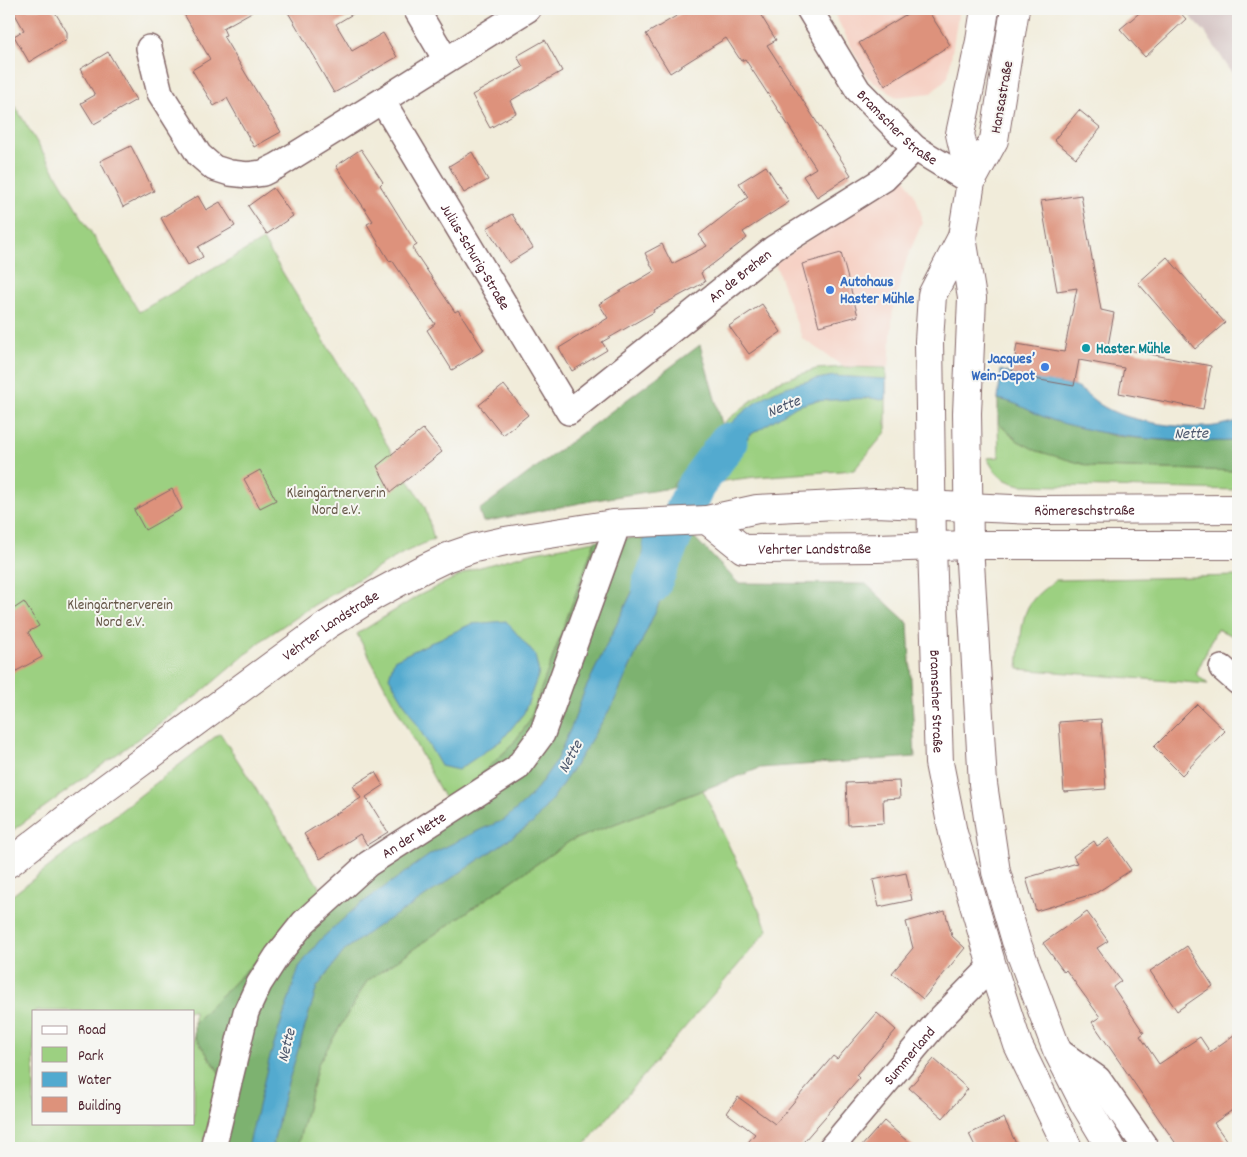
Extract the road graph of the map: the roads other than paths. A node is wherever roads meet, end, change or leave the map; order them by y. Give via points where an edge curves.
1 (416, 9) edge
2 (528, 9) edge
3 (809, 9) edge
4 (985, 9) edge
5 (1016, 9) edge
6 (149, 48) dead end
7 (446, 60) junction
8 (383, 102) junction
9 (915, 148) junction
10 (971, 182) junction
11 (962, 237) junction
12 (568, 412) joint
13 (931, 505) junction
14 (968, 506) junction
15 (1238, 509) edge
16 (703, 520) junction
17 (614, 524) junction
18 (969, 544) junction
19 (1238, 545) edge
20 (932, 546) junction
21 (9, 863) edge
22 (992, 966) junction
23 (1057, 1050) junction
24 (212, 1148) edge
25 (831, 1148) edge
26 (1068, 1148) edge
27 (1110, 1148) edge
28 (1146, 1148) edge

1 - 7 street
2 - 7 street
3 - 9 street, Bramscher Straße via 858,90
4 - 10 main road, Hansastraße via 960,134
5 - 10 main road, Hansastraße via 994,140
6 - 8 street via 160,93 199,155 214,168 230,173 256,174 277,166
7 - 8 street
8 - 12 street, Julius-Schurig-Straße
9 - 10 street, Bramscher Straße
9 - 12 street, An de Brehen via 884,178 774,248
10 - 11 main road, Bramscher Straße
11 - 13 main road, Bramscher Straße via 932,295 929,340
11 - 14 main road, Bramscher Straße via 972,298 967,413
13 - 14 main road, Römereschstraße
13 - 16 main road, Vehrter Landstraße via 876,503 757,509
13 - 20 main road, Bramscher Straße
14 - 15 main road, Römereschstraße via 1036,510
14 - 18 main road, Bramscher Straße
16 - 17 main road, Vehrter Landstraße
16 - 20 main road, Vehrter Landstraße via 743,549
17 - 21 main road, Vehrter Landstraße via 474,548 448,557 375,595 309,638 102,790
17 - 24 street, An der Nette via 614,535 542,734 517,768 368,864 304,922 277,956 246,1012
18 - 19 main road
18 - 20 main road
18 - 23 main road, Bramscher Straße via 983,784 996,872 1016,941
20 - 22 main road, Bramscher Straße via 939,763 953,833
22 - 25 street, Summerland via 938,1021
22 - 26 main road, Bramscher Straße via 1018,1045
23 - 27 main road, Bramscher Straße
23 - 28 street via 1098,1079

